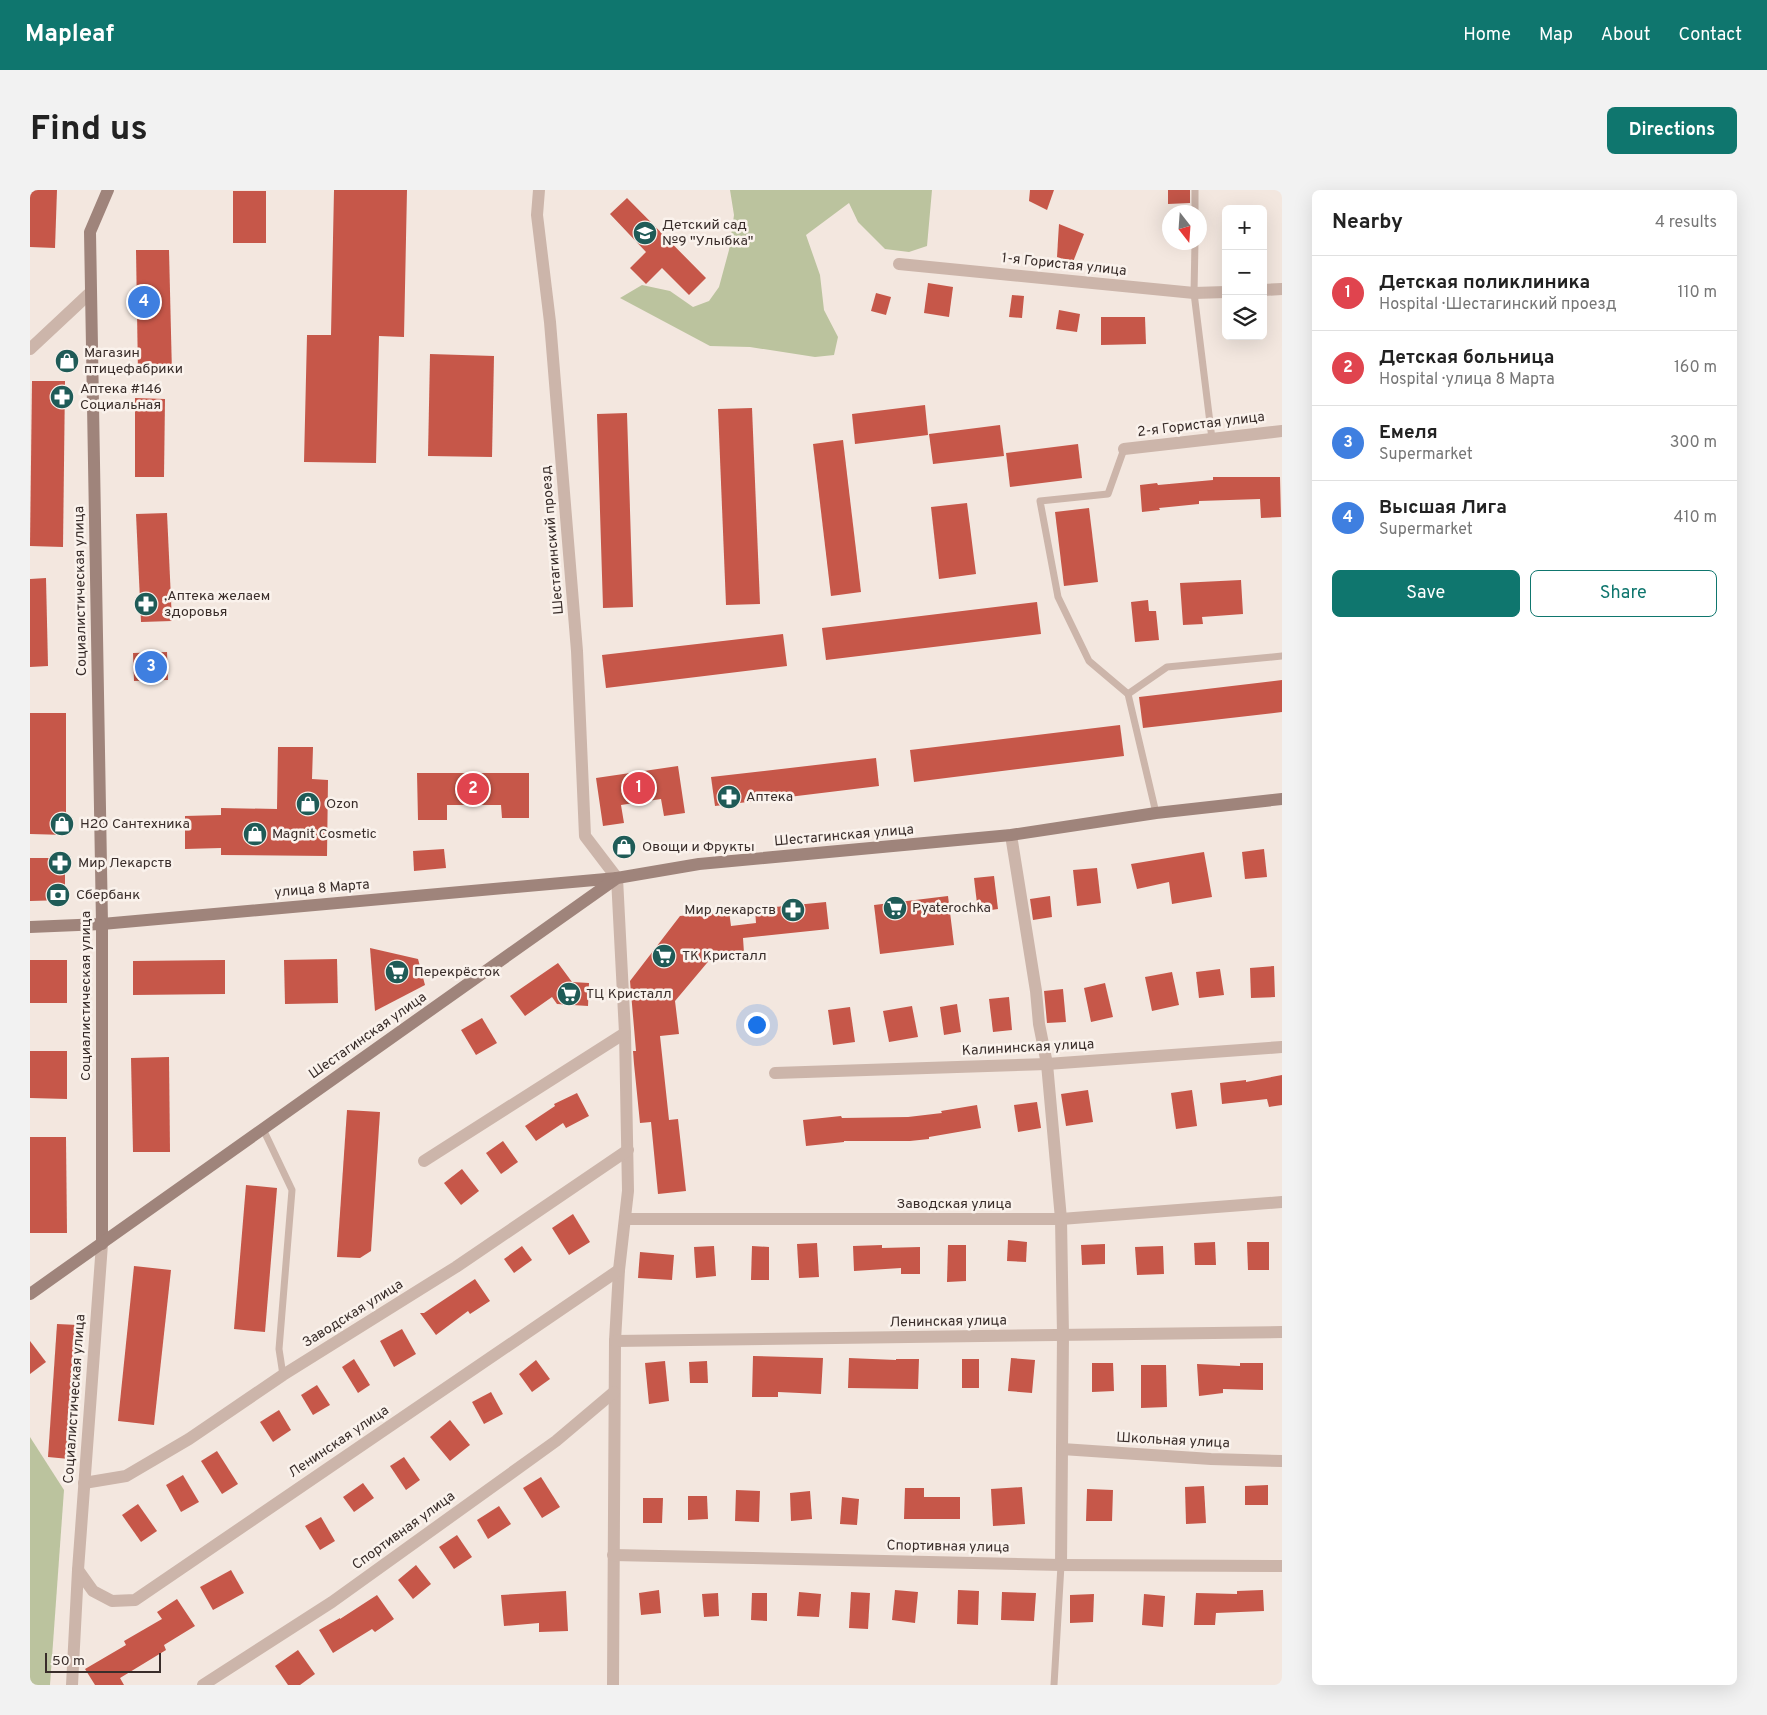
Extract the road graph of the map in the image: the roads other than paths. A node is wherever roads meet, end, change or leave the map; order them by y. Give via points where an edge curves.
1 (108, 190) edge
2 (539, 190) edge
3 (1195, 190) edge
4 (1195, 205) edge
5 (1194, 250) edge
6 (899, 264) dead end
7 (1282, 289) edge
8 (1267, 290) edge
9 (91, 292) junction
10 (1222, 292) edge
11 (1194, 293) junction
12 (30, 349) edge
13 (1282, 431) edge
14 (1212, 439) junction
15 (1124, 449) joint
16 (1282, 656) edge
17 (1128, 694) junction
18 (1282, 799) edge
19 (1156, 813) junction
20 (1011, 835) junction
21 (616, 878) junction
22 (102, 924) junction
23 (30, 927) edge
24 (625, 1033) junction
25 (1282, 1047) edge
26 (1047, 1064) junction
27 (775, 1074) dead end
28 (263, 1129) junction
29 (628, 1150) junction
30 (424, 1161) dead end
31 (1282, 1202) edge
32 (1060, 1218) junction
33 (625, 1219) junction
34 (102, 1244) junction
35 (619, 1270) junction
36 (30, 1294) edge
37 (1282, 1332) edge
38 (1063, 1335) junction
39 (615, 1341) junction
40 (283, 1375) junction
41 (614, 1392) junction
42 (1062, 1449) junction
43 (1282, 1461) edge
44 (84, 1482) junction
45 (613, 1555) junction
46 (1061, 1565) junction
47 (1282, 1566) edge
48 (78, 1570) junction
49 (72, 1685) edge
50 (204, 1685) edge
51 (613, 1685) edge
52 (1054, 1685) edge

1 - 9 street, Социалистическая улица via 90,232
2 - 21 street, Шестагинский проезд via 537,215 550,322 577,651 585,836
3 - 4 lane
5 - 11 lane
6 - 11 street, 1-я Гористая улица
7 - 8 street
9 - 12 street
9 - 22 street, Социалистическая улица
10 - 11 street, 1-я Гористая улица
11 - 14 lane
13 - 14 street, 2-я Гористая улица
14 - 15 street, 2-я Гористая улица
15 - 17 lane via 1108,494 1040,501 1058,596 1089,661
16 - 17 lane via 1167,667
17 - 19 lane
18 - 19 street, Шестагинская улица
19 - 20 street, Шестагинская улица
20 - 21 street, Шестагинская улица via 699,864
20 - 26 street
21 - 22 street, улица 8 Марта
21 - 24 street
21 - 28 street, Шестагинская улица
22 - 23 street, улица 8 Марта
22 - 34 street, Социалистическая улица
24 - 29 street
24 - 30 street
25 - 26 street, Калининская улица
26 - 27 street, Калининская улица
26 - 32 street
28 - 34 street, Шестагинская улица
28 - 40 lane via 292,1190 279,1349
29 - 33 street
29 - 40 street, Заводская улица via 456,1266
31 - 32 street, Заводская улица
32 - 33 street, Заводская улица
32 - 38 street
33 - 35 street
34 - 36 street, Шестагинская улица
34 - 44 street, Социалистическая улица
35 - 39 street
35 - 48 street, Ленинская улица via 135,1600 112,1601 93,1591
37 - 38 street, Ленинская улица
38 - 39 street, Ленинская улица
38 - 42 street
39 - 41 street
40 - 44 street, Заводская улица via 189,1439 126,1476
41 - 45 street
41 - 50 street, Спортивная улица via 556,1440 332,1602
42 - 43 street, Школьная улица
42 - 46 street
44 - 48 street, Социалистическая улица
45 - 46 street, Спортивная улица
45 - 51 street
46 - 47 street, Спортивная улица
46 - 52 lane
48 - 49 street, Социалистическая улица

